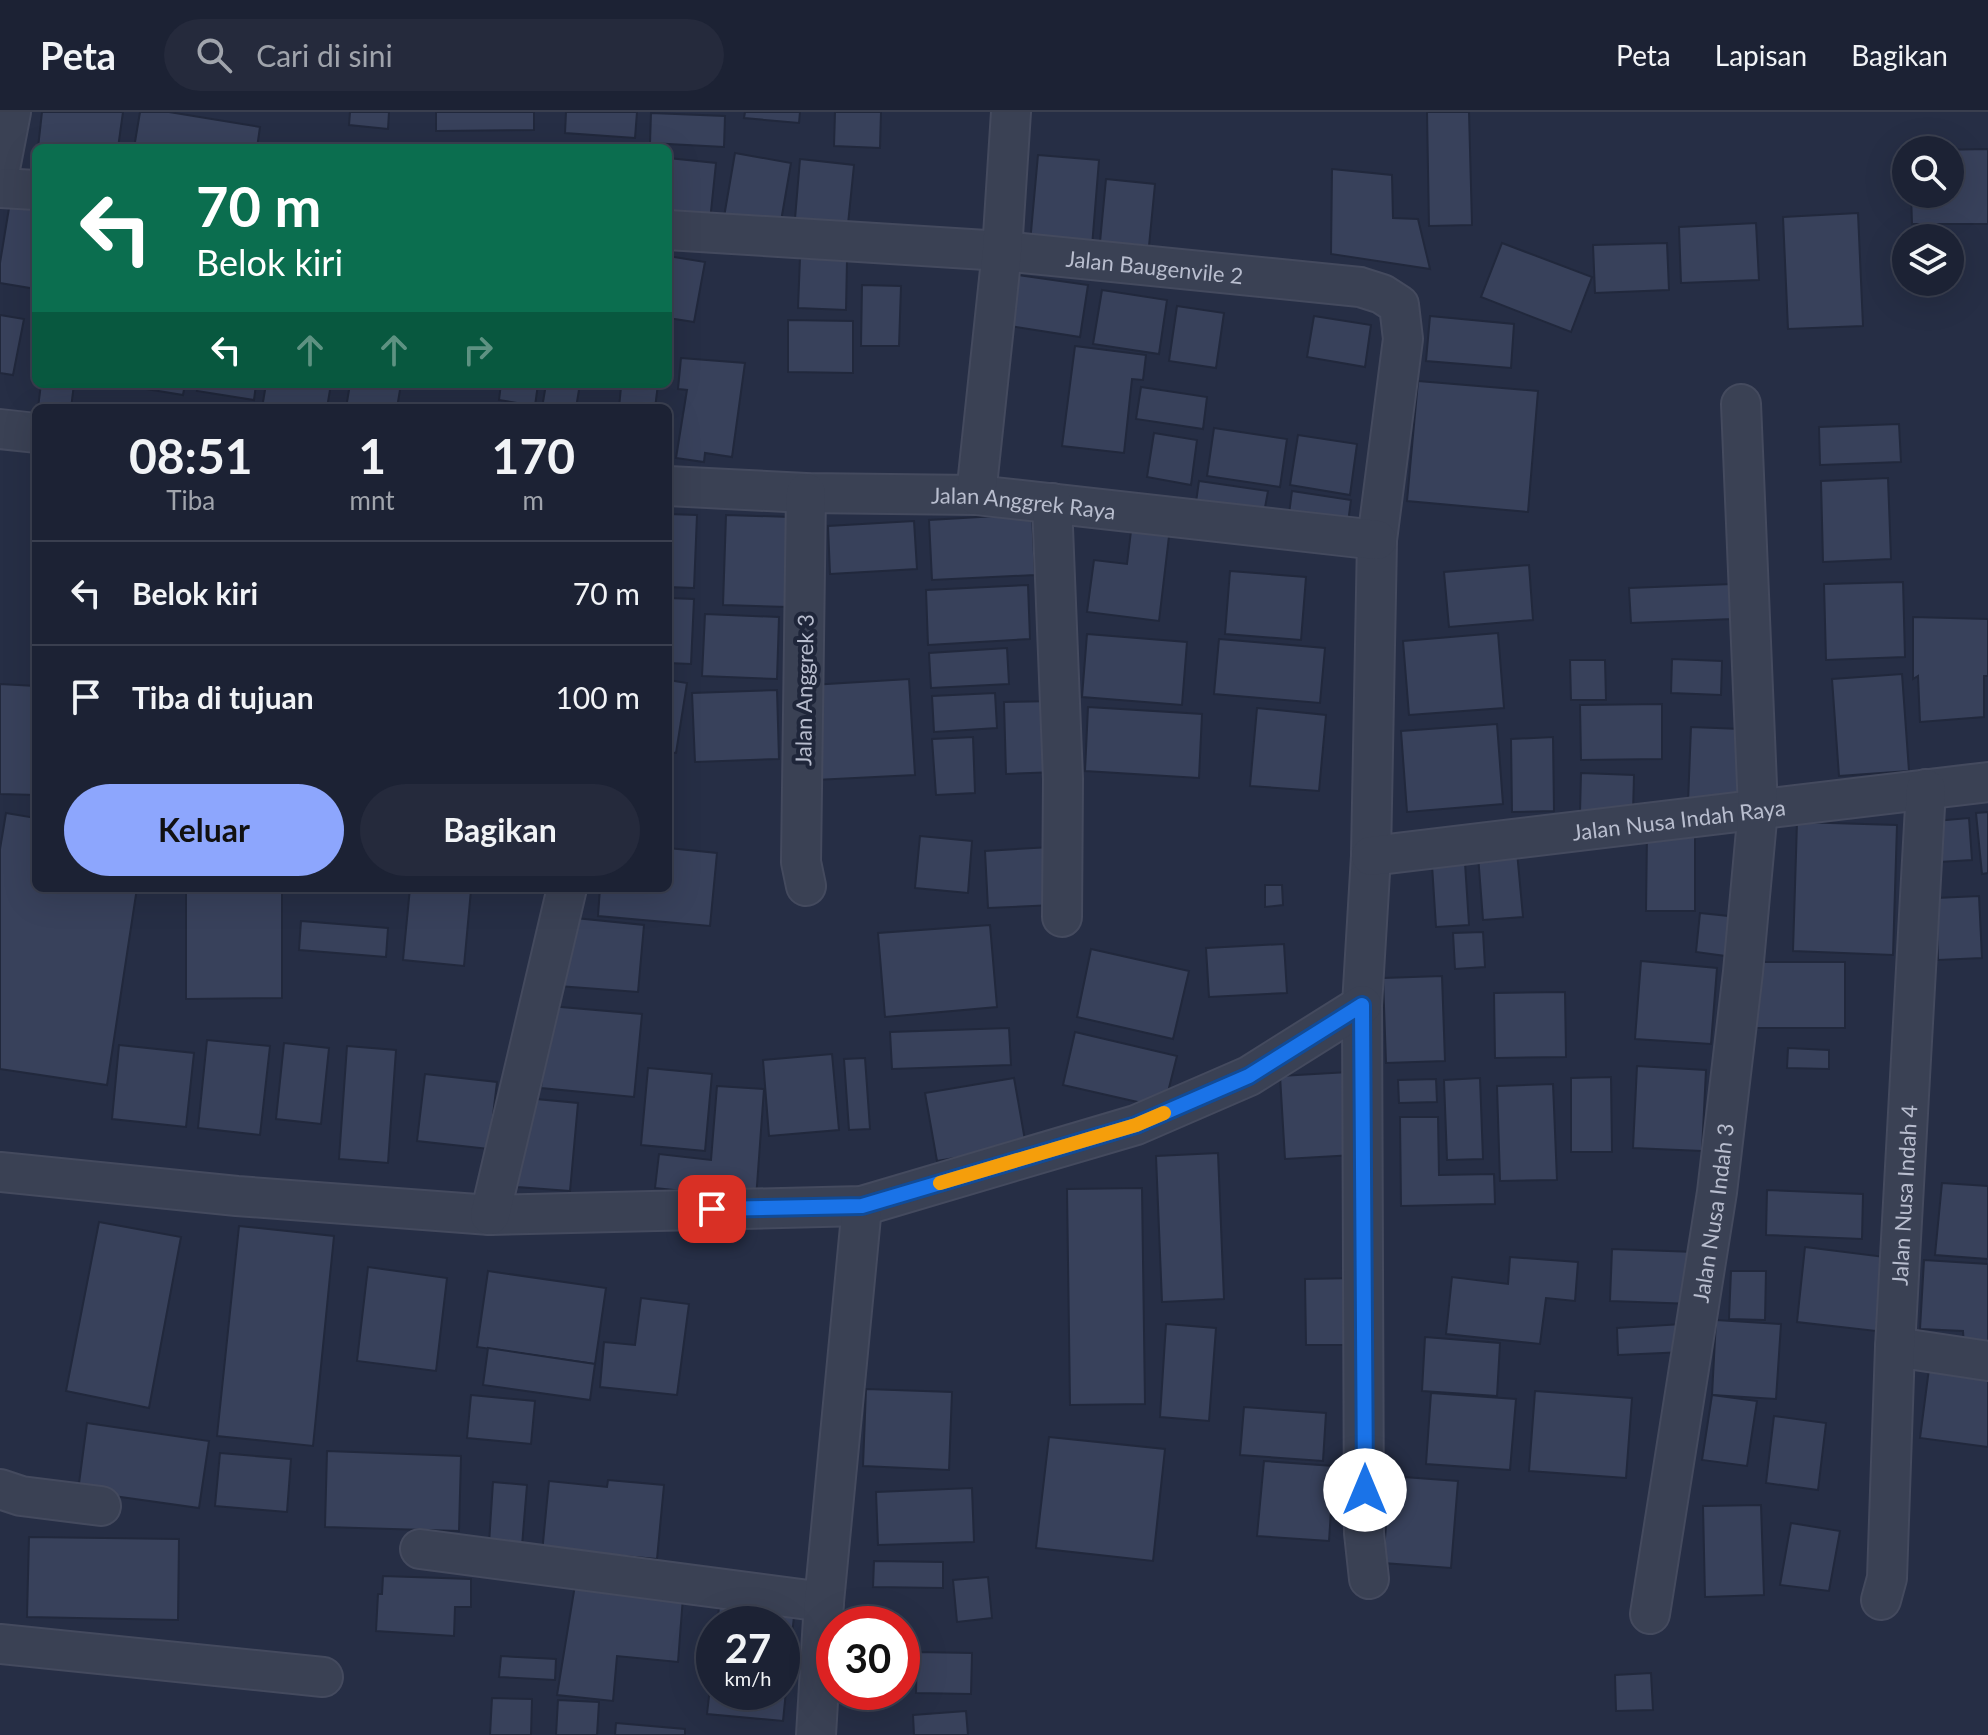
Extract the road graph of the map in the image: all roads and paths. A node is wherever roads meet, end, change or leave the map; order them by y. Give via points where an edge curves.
1 (11, 112) edge
2 (1011, 112) edge
3 (0, 169) edge
4 (0, 188) edge
5 (32, 190) edge
6 (672, 230) edge
7 (1002, 251) junction
8 (1741, 404) dead end
9 (0, 429) edge
10 (32, 433) edge
11 (672, 486) edge
12 (806, 493) junction
13 (976, 495) junction
14 (1052, 503) junction
15 (1377, 540) junction
16 (1988, 782) edge
17 (1926, 789) junction
18 (1758, 809) junction
19 (1371, 856) junction
20 (806, 886) dead end
21 (566, 892) edge
22 (1062, 917) dead end
23 (1362, 1005) junction
24 (0, 1172) edge
25 (862, 1206) junction
26 (490, 1215) junction
27 (1895, 1347) junction
28 (1988, 1361) edge
29 (0, 1489) edge
30 (101, 1506) dead end
31 (420, 1549) dead end
32 (1369, 1579) dead end
33 (1881, 1600) dead end
34 (824, 1602) junction
35 (1650, 1614) dead end
36 (0, 1644) edge
37 (323, 1677) dead end
38 (816, 1735) edge

1 - 3 street
2 - 7 street
4 - 5 street
6 - 7 street, Jalan Baugenvile 2
7 - 13 street
7 - 15 street, Jalan Baugenvile 2 via 1360,287 1399,305 1403,339
8 - 18 street, Jalan Nusa Indah 3
9 - 10 street
11 - 12 street, Jalan Anggrek Raya
12 - 13 street, Jalan Anggrek Raya
12 - 20 street, Jalan Anggrek 3 via 801,862
13 - 14 street, Jalan Anggrek Raya
14 - 15 street, Jalan Anggrek Raya
14 - 22 street via 1063,779
15 - 19 street
16 - 17 street, Jalan Nusa Indah Raya
17 - 18 street, Jalan Nusa Indah Raya
17 - 27 street, Jalan Nusa Indah 4
18 - 19 street, Jalan Nusa Indah Raya
18 - 35 street, Jalan Nusa Indah 3 via 1717,1192
19 - 23 street
21 - 26 street
23 - 25 street via 1249,1076 1136,1125
23 - 32 street via 1364,1533
24 - 26 street
25 - 26 street
25 - 34 street
27 - 28 street
27 - 33 street, Jalan Nusa Indah 4 via 1887,1578
29 - 30 street
31 - 34 street
34 - 38 street
36 - 37 street

